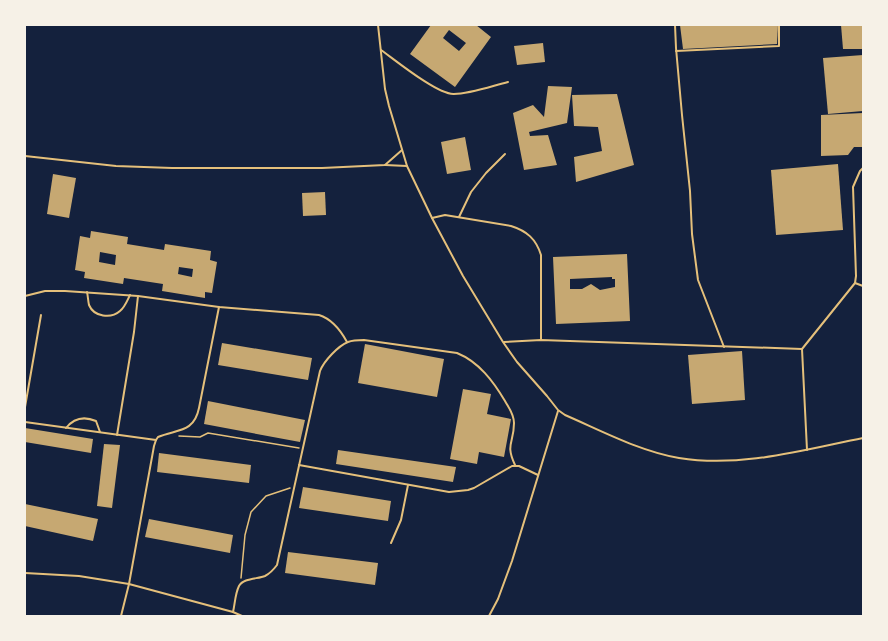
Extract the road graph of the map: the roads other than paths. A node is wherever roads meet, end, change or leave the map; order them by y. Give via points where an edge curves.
1 (378, 25) edge
2 (675, 25) edge
3 (780, 25) edge
4 (381, 50) junction
5 (676, 52) junction
6 (508, 82) dead end
7 (402, 150) junction
8 (504, 154) dead end
9 (25, 156) edge
10 (385, 164) junction
11 (407, 166) junction
12 (863, 168) edge
13 (459, 217) junction
14 (432, 218) junction
15 (855, 283) junction
16 (863, 286) edge
17 (87, 292) junction
18 (25, 296) edge
19 (130, 296) junction
20 (138, 296) junction
21 (219, 307) junction
22 (41, 315) dead end
23 (541, 340) junction
24 (347, 342) junction
25 (503, 342) junction
26 (724, 347) junction
27 (802, 349) junction
28 (25, 407) edge
29 (558, 410) junction
30 (25, 422) edge
31 (66, 428) junction
32 (100, 433) junction
33 (117, 435) junction
34 (863, 438) edge
35 (156, 440) junction
36 (807, 450) junction
37 (299, 465) junction
38 (515, 465) junction
39 (538, 475) junction
40 (408, 485) junction
41 (391, 543) dead end
42 (25, 573) edge
43 (128, 584) junction
44 (233, 612) junction
45 (121, 616) edge
46 (242, 616) edge
47 (490, 616) edge

1 - 4 lane
2 - 5 lane
3 - 5 lane via 779,46
4 - 6 lane via 446,93 461,93
4 - 7 lane via 385,89
5 - 26 lane via 698,280
7 - 10 lane
7 - 11 lane
8 - 13 lane via 471,192
9 - 10 lane via 116,166 172,168 322,168
10 - 11 lane
11 - 14 lane
12 - 15 lane via 853,187
13 - 14 lane via 445,215
13 - 23 lane via 511,226 522,229 532,236 541,255
14 - 25 lane
15 - 16 lane
15 - 27 lane
17 - 18 lane via 46,292
17 - 19 lane
17 - 19 lane via 92,310 108,316 118,313
19 - 20 lane
20 - 21 lane
20 - 33 lane
21 - 24 lane via 319,315 339,330
21 - 35 lane via 195,421 183,430 163,435
22 - 28 lane
23 - 25 lane
23 - 26 lane
24 - 37 lane via 323,365
24 - 38 lane via 364,340 457,353 470,360 493,381 512,413 514,425 509,452
25 - 29 lane
26 - 27 lane
27 - 36 lane
29 - 36 lane via 632,444 678,458 708,462 769,457
29 - 39 lane
30 - 31 lane
31 - 32 lane
31 - 32 lane via 76,420 86,419 96,422
32 - 33 lane
33 - 35 lane
34 - 36 lane
35 - 43 lane
37 - 40 lane
37 - 44 lane via 277,565 266,575 240,584
38 - 39 lane
38 - 40 lane via 468,490 449,492
39 - 47 lane via 512,561
40 - 41 lane via 401,520
42 - 43 lane via 79,576
43 - 44 lane
43 - 45 lane
44 - 46 lane

